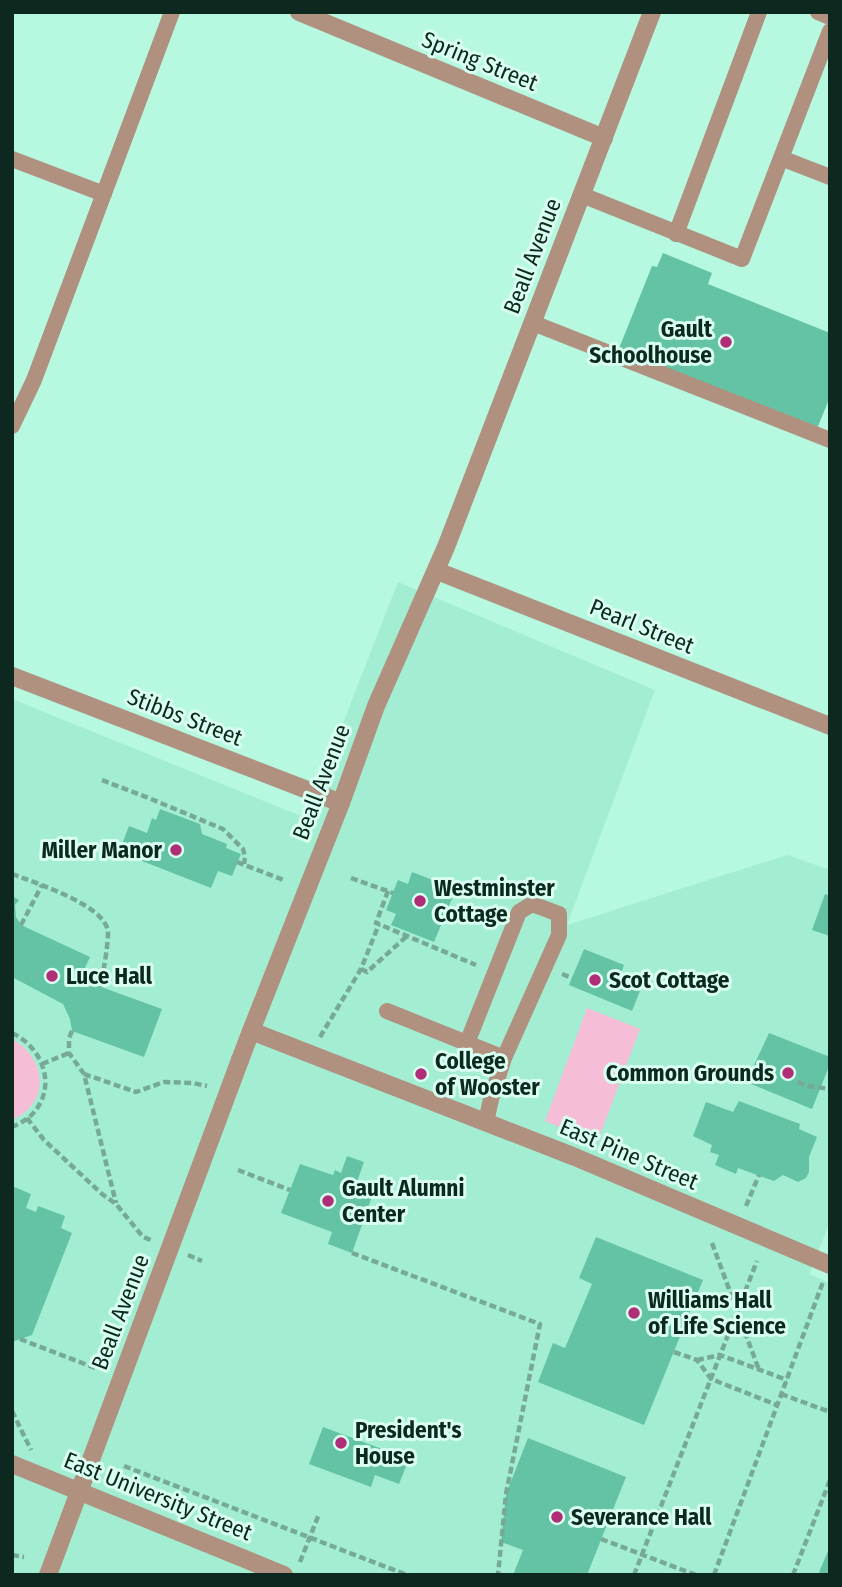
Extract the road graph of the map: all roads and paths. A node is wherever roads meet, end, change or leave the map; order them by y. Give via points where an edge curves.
1 (172, 12) edge
2 (299, 12) edge
3 (652, 12) edge
4 (759, 12) edge
5 (818, 12) edge
6 (830, 17) edge
7 (830, 31) edge
8 (604, 138) junction
9 (781, 158) junction
10 (12, 159) edge
11 (830, 177) edge
12 (104, 194) junction
13 (582, 195) junction
14 (676, 234) junction
15 (533, 323) junction
16 (17, 406) edge
17 (12, 426) edge
18 (830, 440) edge
19 (437, 571) junction
20 (12, 676) edge
21 (830, 726) edge
22 (102, 780) dead end
23 (341, 803) junction
24 (237, 862) dead end
25 (244, 864) junction
26 (12, 874) edge
27 (352, 878) dead end
28 (286, 881) dead end
29 (41, 886) junction
30 (21, 925) dead end
31 (379, 925) junction
32 (407, 936) junction
33 (361, 969) junction
34 (495, 973) junction
35 (101, 987) dead end
36 (387, 1011) dead end
37 (72, 1031) dead end
38 (251, 1031) junction
39 (12, 1033) edge
40 (320, 1037) dead end
41 (467, 1043) junction
42 (69, 1053) junction
43 (504, 1058) junction
44 (42, 1064) junction
45 (83, 1074) junction
46 (798, 1082) dead end
47 (207, 1086) dead end
48 (830, 1089) edge
49 (27, 1118) junction
50 (486, 1122) junction
51 (12, 1127) edge
52 (238, 1170) dead end
53 (759, 1175) dead end
54 (290, 1190) dead end
55 (116, 1204) junction
56 (746, 1206) dead end
57 (712, 1243) dead end
58 (171, 1248) junction
59 (352, 1253) dead end
60 (202, 1261) dead end
61 (757, 1261) dead end
62 (830, 1265) edge
63 (738, 1311) junction
64 (20, 1339) dead end
65 (674, 1352) dead end
66 (720, 1355) junction
67 (697, 1360) junction
68 (95, 1368) dead end
69 (760, 1370) junction
70 (711, 1379) junction
71 (786, 1380) junction
72 (781, 1394) junction
73 (777, 1405) junction
74 (12, 1411) edge
75 (830, 1412) edge
76 (39, 1454) dead end
77 (12, 1464) edge
78 (124, 1466) dead end
79 (830, 1480) edge
80 (79, 1490) junction
81 (319, 1514) dead end
82 (310, 1537) junction
83 (601, 1539) dead end
84 (642, 1554) junction
85 (12, 1555) edge
86 (24, 1558) dead end
87 (300, 1562) dead end
88 (48, 1575) edge
89 (284, 1575) edge
90 (407, 1575) edge
91 (498, 1575) edge
92 (634, 1575) edge
93 (696, 1575) edge
94 (714, 1575) edge
95 (793, 1575) edge

1 - 12 lane
2 - 8 street, Spring Street
3 - 8 street, Beall Avenue
4 - 14 lane
5 - 6 lane
7 - 9 lane
8 - 13 street, Beall Avenue
9 - 11 lane
9 - 14 lane via 742,259
10 - 12 lane
12 - 16 lane via 34,380
13 - 14 lane
13 - 15 street, Beall Avenue
15 - 18 lane
15 - 19 street, Beall Avenue
16 - 17 lane
19 - 21 street, Pearl Street
19 - 23 street, Beall Avenue via 376,706
20 - 23 street, Stibbs Street
22 - 25 path via 223,829 243,849
23 - 38 street, Beall Avenue
24 - 25 path
25 - 28 path
26 - 29 path
27 - 31 path via 390,892
29 - 30 path
29 - 35 path via 80,903 104,920 108,931
31 - 32 path
31 - 33 path
32 - 33 path via 367,972
32 - 34 path
33 - 40 path
34 - 41 lane
34 - 43 lane via 519,912 532,904 559,914 559,936
36 - 41 lane
37 - 42 path
38 - 50 street, East Pine Street
38 - 58 street, Beall Avenue
39 - 44 path via 29,1042
41 - 43 lane
42 - 44 path
42 - 45 path
43 - 50 lane
44 - 49 path via 45,1089
45 - 47 path via 135,1092 164,1082
45 - 55 path
46 - 48 path
49 - 51 path
49 - 55 path via 44,1140
50 - 62 street, East Pine Street
52 - 54 path
53 - 56 path
55 - 58 path via 143,1237
57 - 63 path
58 - 60 path
58 - 80 street, Beall Avenue
59 - 91 path via 540,1324 506,1494
61 - 63 path
62 - 71 path
63 - 66 path
63 - 69 path
64 - 68 path
65 - 67 path
66 - 67 path
66 - 69 path
66 - 70 path
67 - 70 path
69 - 71 path
70 - 73 path
70 - 84 path
71 - 72 path
72 - 73 path
72 - 75 path
73 - 94 path
74 - 76 path via 30,1449
77 - 80 street, East University Street
78 - 82 path
79 - 95 path
80 - 88 street, Beall Avenue
80 - 89 street, East University Street
81 - 82 path
82 - 87 path
82 - 90 path
83 - 84 path
84 - 92 path
84 - 93 path
85 - 86 path

